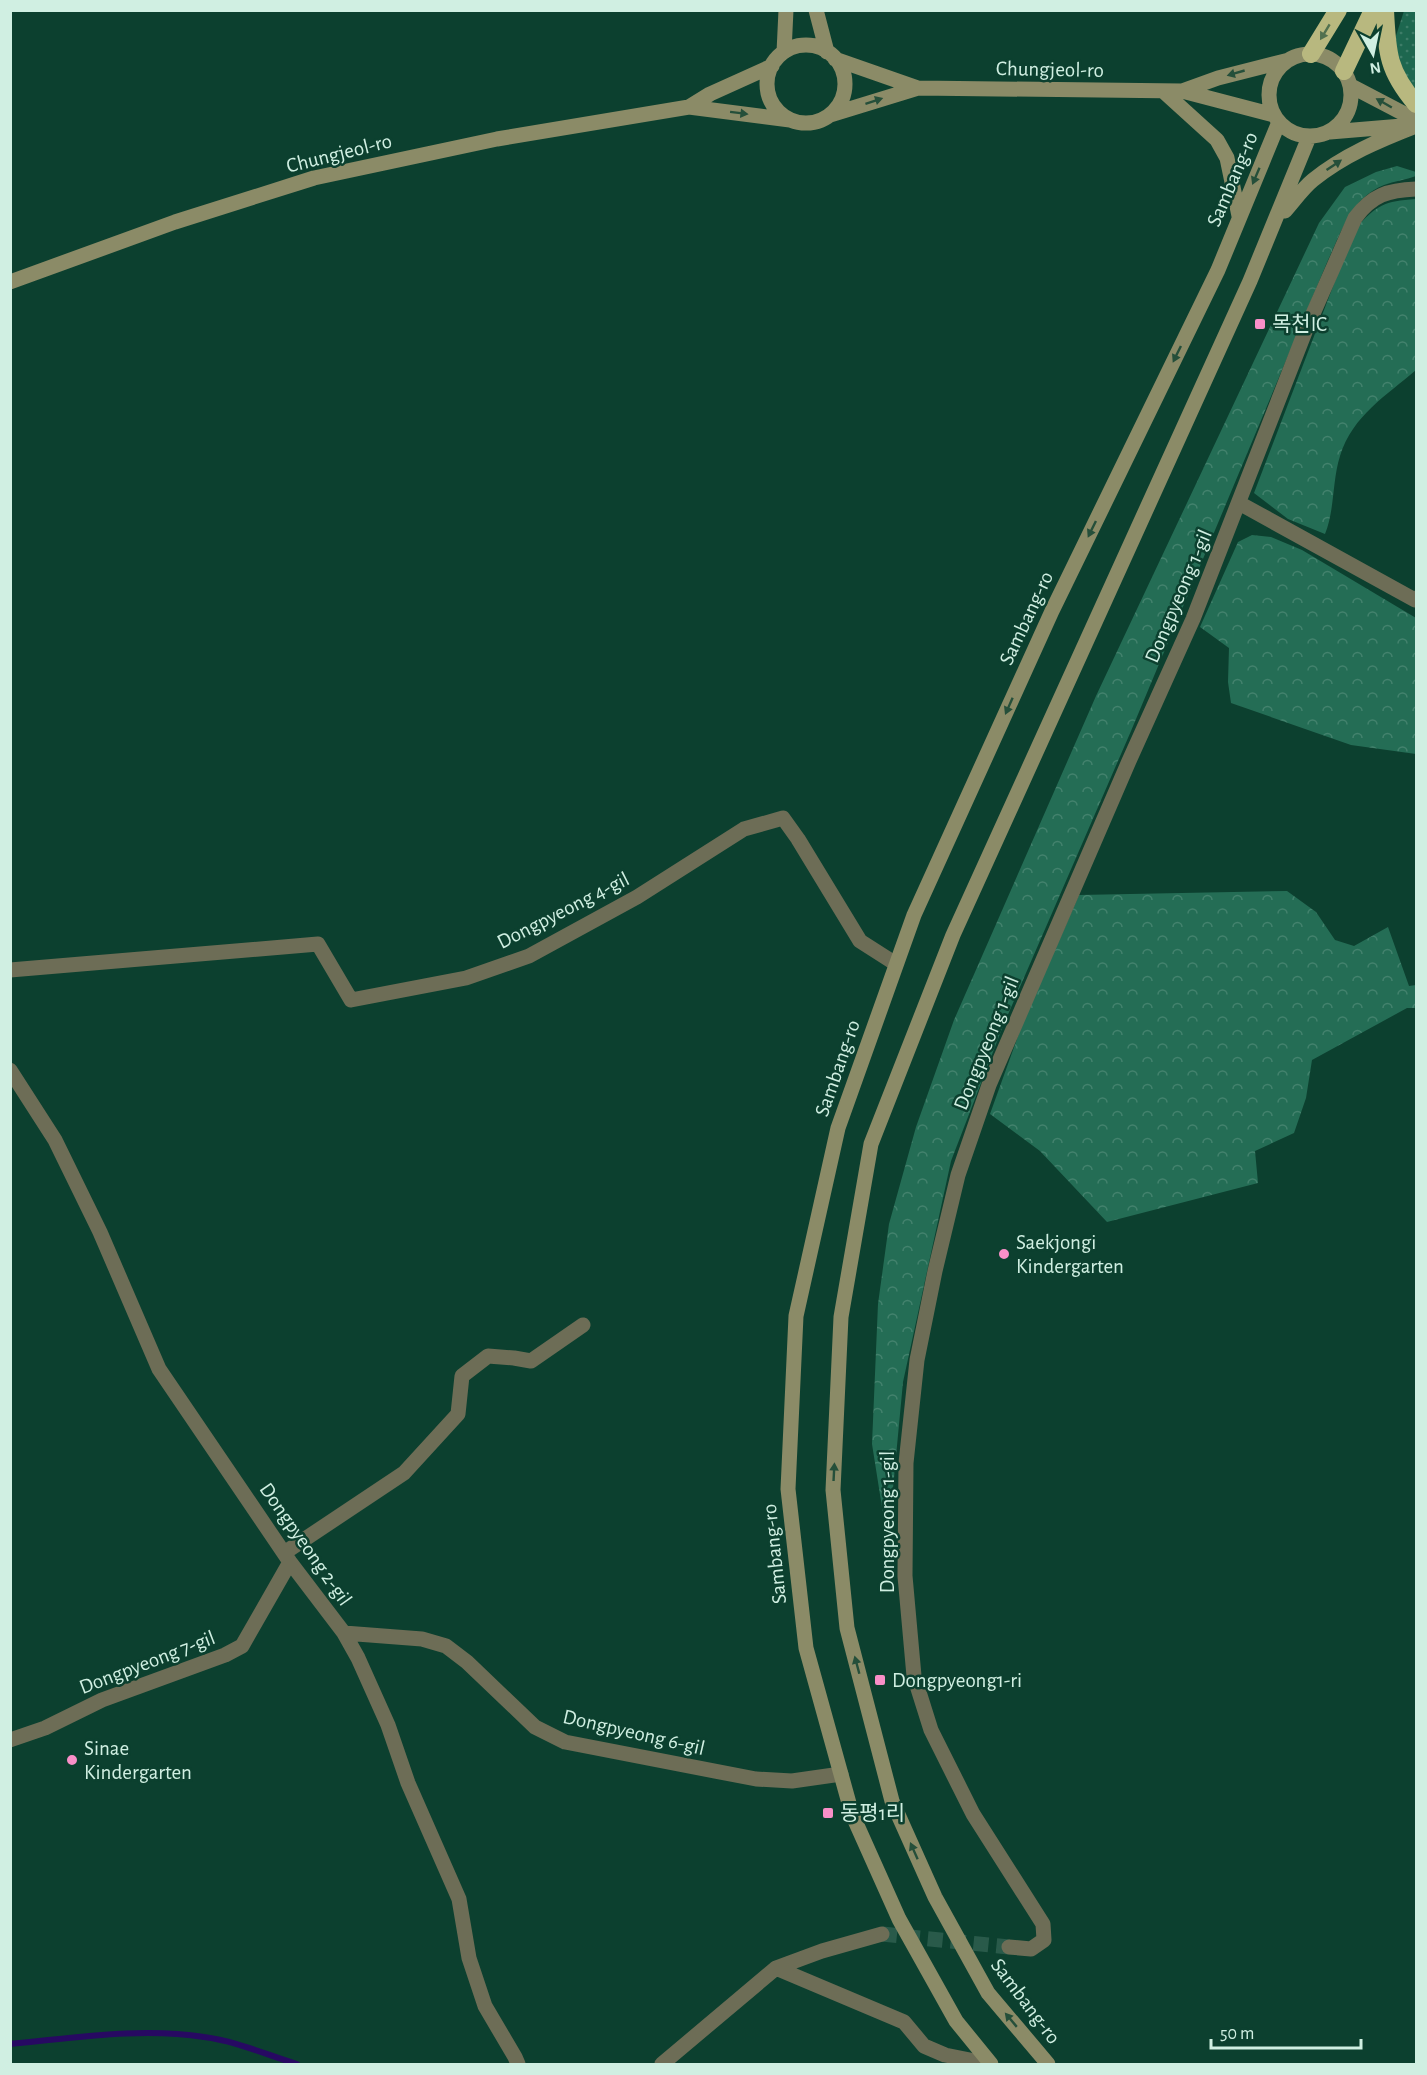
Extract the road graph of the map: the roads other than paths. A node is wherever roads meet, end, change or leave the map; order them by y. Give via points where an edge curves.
1 (786, 10) edge
2 (816, 10) edge
3 (1338, 10) edge
4 (1373, 10) edge
5 (1385, 10) edge
6 (784, 52) junction
7 (1311, 54) junction
8 (831, 55) junction
9 (1291, 59) junction
10 (772, 66) junction
11 (1347, 79) junction
12 (918, 88) junction
13 (1163, 91) junction
14 (1182, 91) junction
15 (1416, 104) edge
16 (689, 107) junction
17 (830, 115) junction
18 (1276, 118) junction
19 (790, 120) junction
20 (1416, 123) edge
21 (1330, 132) junction
22 (1309, 137) junction
23 (1416, 189) edge
24 (1239, 216) junction
25 (1277, 220) junction
26 (10, 282) edge
27 (1239, 503) junction
28 (1416, 598) edge
29 (896, 964) junction
30 (10, 970) edge
31 (10, 1070) edge
32 (583, 1325) dead end
33 (287, 1558) junction
34 (344, 1633) junction
35 (10, 1740) edge
36 (841, 1774) junction
37 (882, 1934) tunnel mouth
38 (1009, 1947) tunnel mouth
39 (776, 1968) junction
40 (518, 2064) edge
41 (662, 2064) edge
42 (991, 2064) edge
43 (1048, 2064) edge

1 - 6 street
2 - 8 street
3 -> 7 highway
4 - 11 highway
5 - 15 highway via 1391,68
6 - 8 street via 807,45
6 - 10 street
7 - 9 street
7 - 11 street via 1330,59
8 - 12 street, Chungjeol-ro
8 - 17 street via 841,67 845,88
9 -> 14 street, Chungjeol-ro
9 - 18 street via 1282,65 1271,84 1270,105
10 - 16 street, Chungjeol-ro via 710,93
10 - 19 street via 769,96 780,114
20 -> 11 street
11 - 21 street via 1352,96 1350,107 1346,117
12 - 13 street, Chungjeol-ro
17 -> 12 street, Chungjeol-ro
13 - 14 street, Chungjeol-ro
13 - 24 street via 1217,140 1227,158
14 - 18 street, Chungjeol-ro
16 -> 19 street, Chungjeol-ro
16 - 26 street, Chungjeol-ro via 496,139 314,178 175,222
17 - 19 street via 810,123
18 - 22 street via 1292,133
18 -> 24 street, Sambang-ro
20 - 21 street
25 -> 20 street via 1312,180 1370,144
21 - 22 street
22 - 25 street, Sambang-ro
23 - 27 street, Dongpyeong 1-gil via 1380,195 1355,218 1305,332
24 -> 29 street, Sambang-ro via 1218,270 1052,611 914,915
43 -> 25 street, Sambang-ro via 988,1993 935,1897 892,1801 847,1628 833,1490 841,1317 871,1144 953,935
27 - 28 street
27 - 38 street, Dongpyeong 1-gil via 1193,619 989,1085 958,1175 917,1360 906,1474 905,1576 914,1676 931,1730 973,1814 1043,1924 1044,1940 1031,1949
29 - 30 street, Dongpyeong 4-gil via 860,941 783,818 744,829 637,897 529,956 466,978 351,1000 318,944
29 - 36 street, Sambang-ro via 838,1128 796,1316 788,1489 806,1648
31 - 33 street, Dongpyeong 2-gil via 54,1140 100,1232 159,1369
32 - 33 street via 531,1361 488,1356 462,1376 458,1414 404,1473
33 - 34 street, Dongpyeong 2-gil
33 - 35 street, Dongpyeong 7-gil via 242,1646
34 - 36 street, Dongpyeong 6-gil via 422,1639 446,1646 535,1727 565,1742 756,1779 792,1781
34 - 40 street, Dongpyeong 2-gil via 388,1725 408,1783 459,1899 469,1958 485,2006
36 - 42 street, Sambang-ro via 852,1815 899,1920 956,2020
37 - 39 street
39 - 41 street
39 - 42 street via 904,2022 924,2046 945,2055

